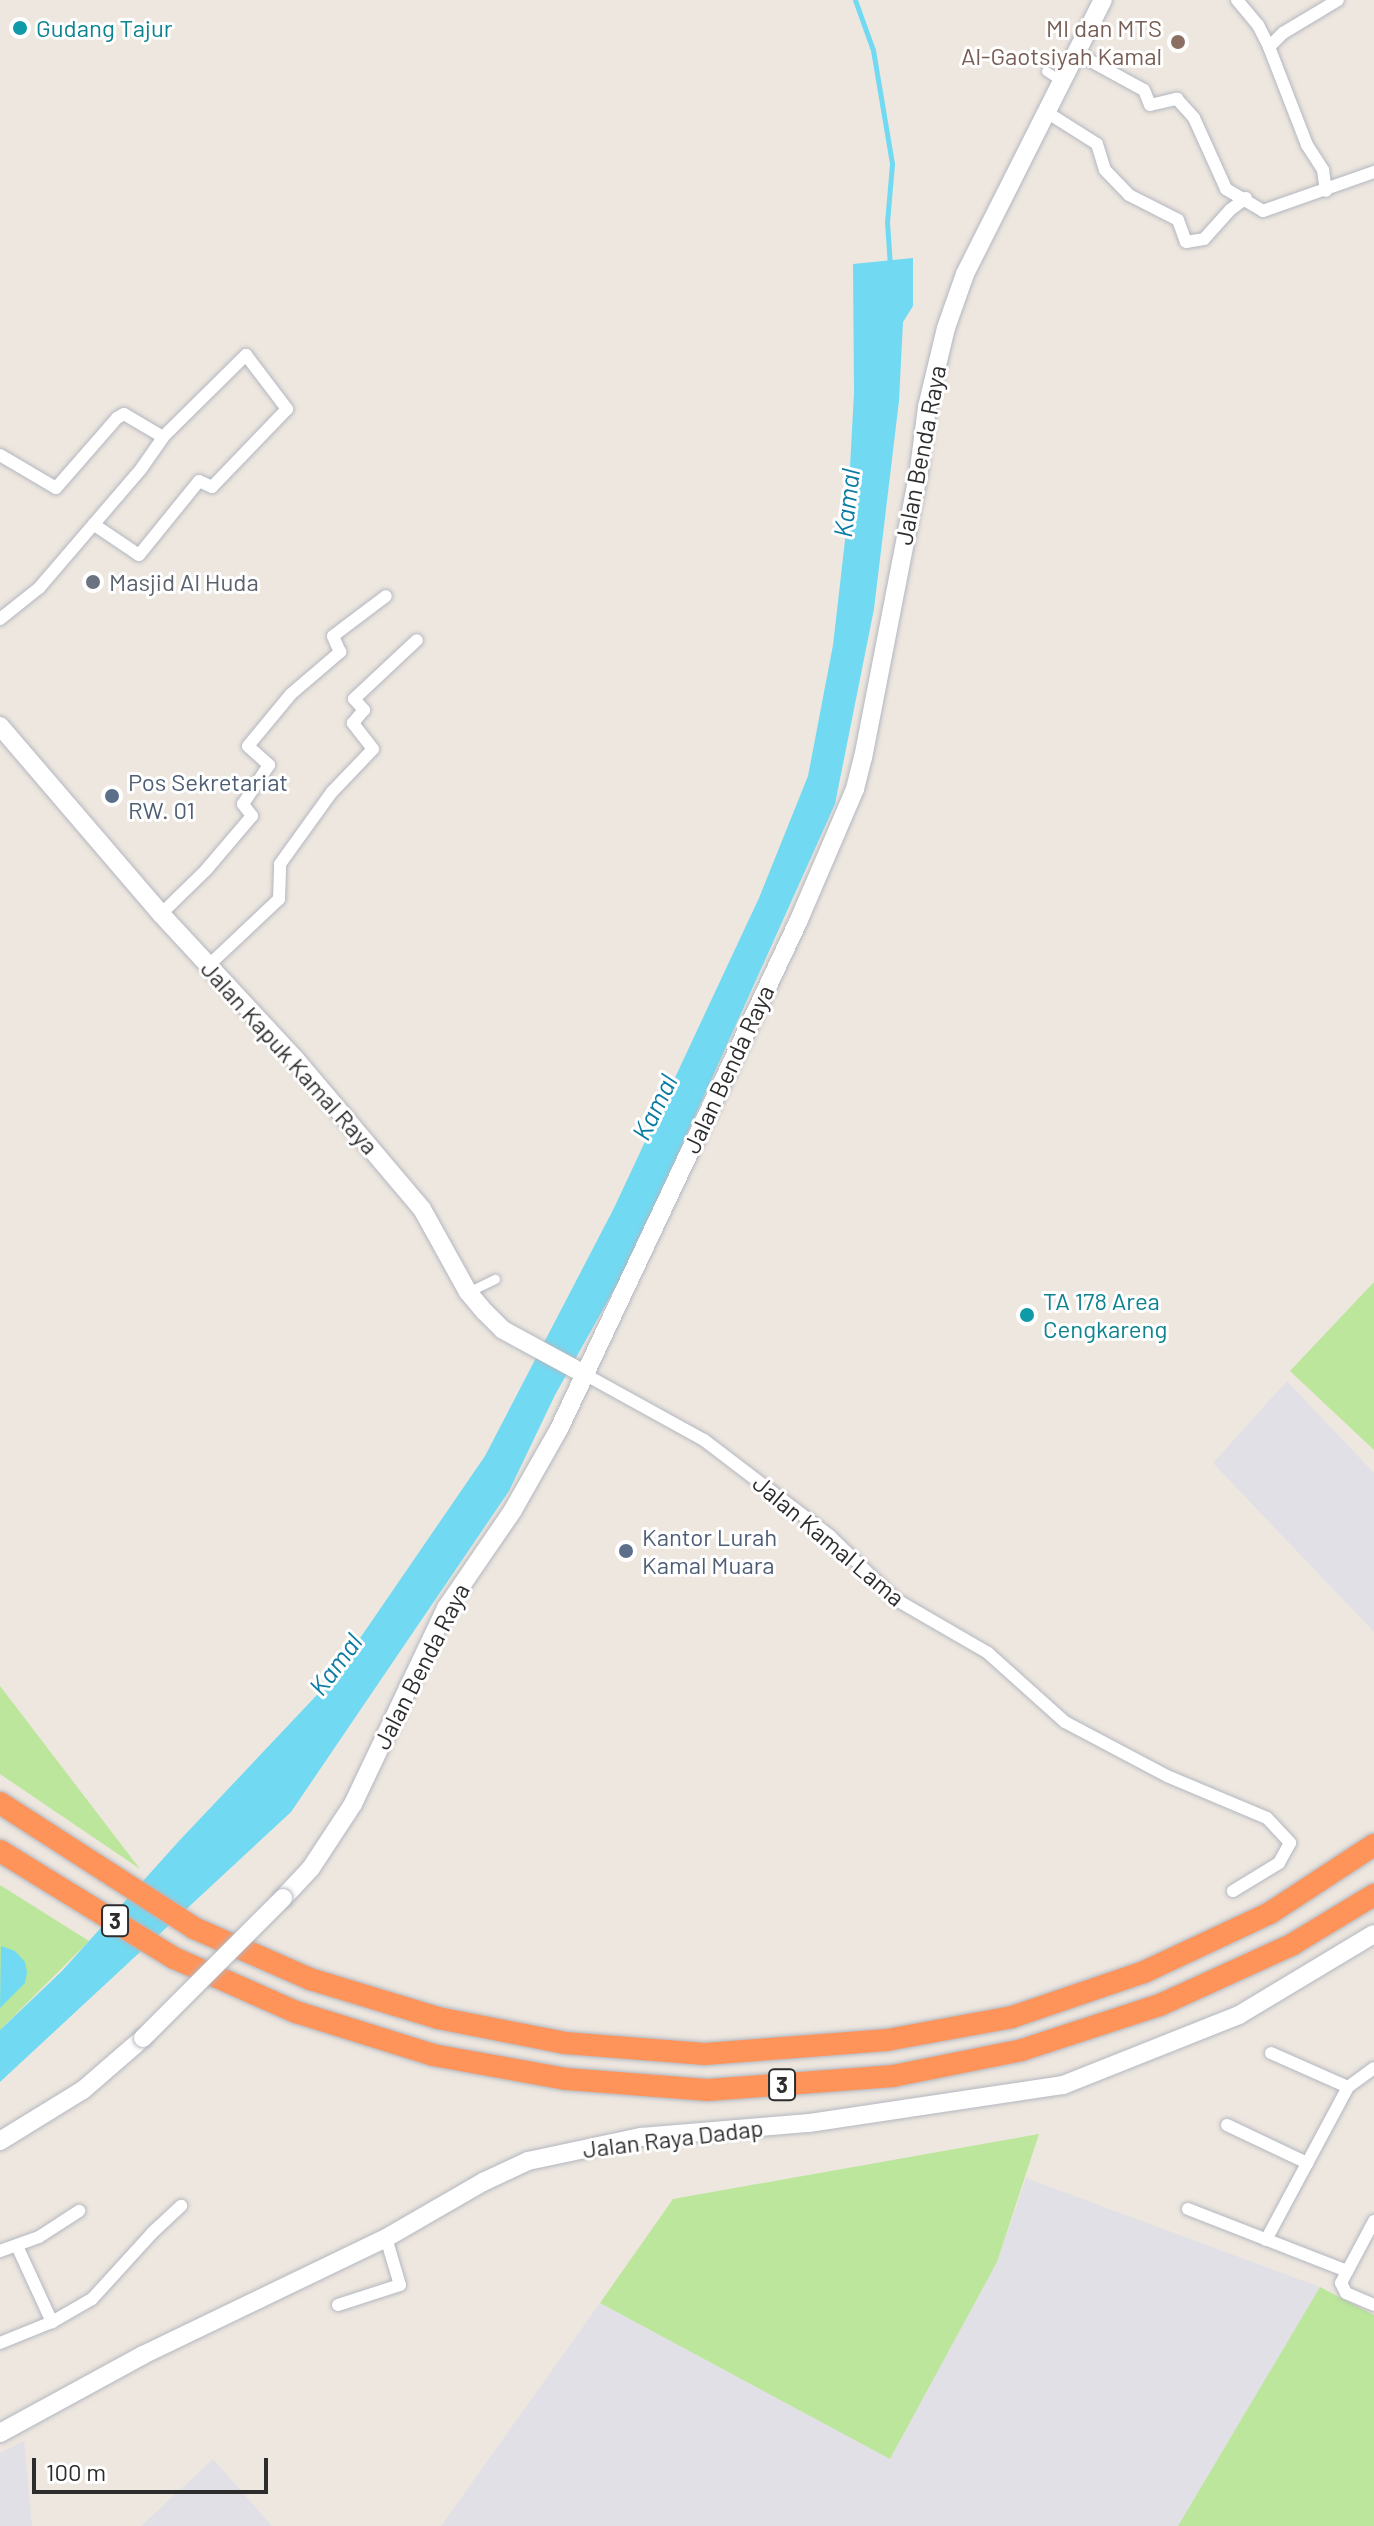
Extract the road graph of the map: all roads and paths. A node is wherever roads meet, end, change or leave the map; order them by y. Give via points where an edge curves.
1 (1103, 0) edge
2 (1237, 0) edge
3 (1338, 0) edge
4 (1269, 47) junction
5 (1076, 53) junction
6 (1048, 113) junction
7 (1374, 172) edge
8 (1326, 191) junction
9 (1246, 198) junction
10 (163, 437) junction
11 (0, 455) edge
12 (93, 524) junction
13 (386, 596) dead end
14 (0, 619) edge
15 (417, 640) dead end
16 (0, 726) edge
17 (161, 914) junction
18 (209, 965) junction
19 (495, 1279) dead end
20 (468, 1292) junction
21 (578, 1370) junction
22 (0, 1803) edge
23 (1374, 1845) edge
24 (0, 1851) edge
25 (1233, 1891) dead end
26 (1374, 1895) edge
27 (1374, 1934) edge
28 (1271, 2053) dead end
29 (1374, 2068) edge
30 (1348, 2087) junction
31 (1227, 2125) dead end
32 (0, 2141) edge
33 (1307, 2163) junction
34 (181, 2206) dead end
35 (1188, 2209) dead end
36 (79, 2211) dead end
37 (1374, 2221) edge
38 (386, 2238) junction
39 (1266, 2240) junction
40 (17, 2246) junction
41 (0, 2251) edge
42 (1347, 2271) junction
43 (338, 2305) dead end
44 (1374, 2305) edge
45 (52, 2322) junction
46 (0, 2343) edge
47 (0, 2433) edge

1 - 5 main road, Jalan Benda Raya
2 - 4 street
3 - 4 street
4 - 8 street via 1307,145 1323,170
5 - 6 main road, Jalan Benda Raya via 1053,76
5 - 9 street via 1144,90 1150,105 1177,99 1194,118 1226,189
6 - 9 street via 1097,144 1105,170 1129,195 1178,220 1186,242 1204,239
6 - 21 main road, Jalan Benda Raya via 965,274 946,328 855,789 798,922
7 - 8 street
8 - 9 street via 1267,211
10 - 11 street via 124,414 56,488
10 - 12 street
10 - 12 street via 243,356 287,409 212,487 199,481 139,555
12 - 14 street via 39,588
13 - 17 street via 333,636 340,652 291,694 248,746 269,765 243,804 252,816
15 - 18 street via 354,699 364,710 353,723 373,749 332,792 280,864 279,899
16 - 17 main road, Jalan Kapuk Kamal Raya
17 - 18 main road, Jalan Kapuk Kamal Raya
18 - 20 main road, Jalan Kapuk Kamal Raya via 422,1209
19 - 20 street
20 - 21 main road, Jalan Kapuk Kamal Raya via 503,1330
21 - 25 street, Jalan Kamal Lama via 704,1440 830,1536 895,1599 988,1653 1065,1722 1167,1776 1267,1818 1290,1843 1279,1863
21 - 32 main road, Jalan Benda Raya, bridge via 559,1429 513,1510 446,1608 353,1804 311,1868 143,2038 83,2090
22 - 23 highway, 3 via 194,1928 310,1979 438,2018 565,2043 720,2053 887,2040 1012,2017 1144,1972 1270,1913
24 - 26 highway, 3 via 174,1958 296,2012 433,2055 567,2079 708,2090 893,2076 1022,2050 1160,2005 1293,1944
27 - 38 main road, Jalan Raya Dadap via 1239,2015 1063,2085 809,2123 641,2137 570,2150 528,2161 483,2182
28 - 30 street
29 - 30 street
30 - 33 street
31 - 33 street
33 - 39 street
34 - 45 street via 92,2299
35 - 39 street
36 - 40 street
37 - 42 street
38 - 43 street via 400,2285
38 - 47 main road, Jalan Raya Dadap via 143,2355
39 - 42 street
40 - 41 street
40 - 45 street
42 - 44 street via 1342,2289
45 - 46 street

